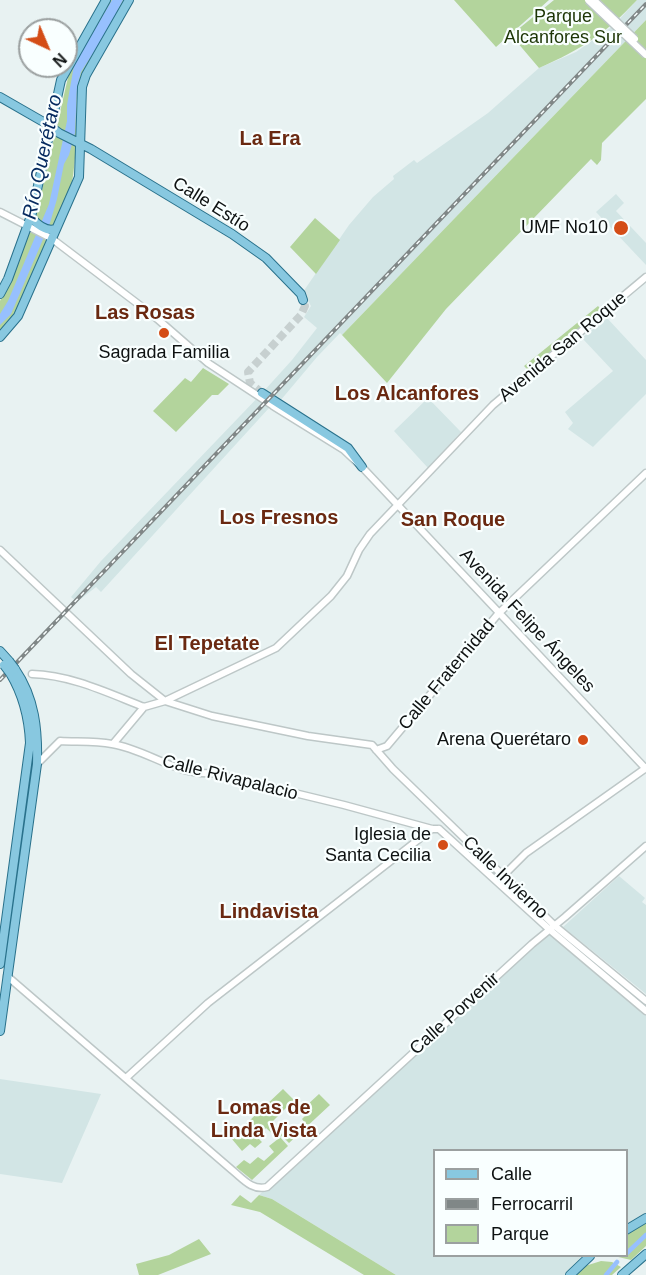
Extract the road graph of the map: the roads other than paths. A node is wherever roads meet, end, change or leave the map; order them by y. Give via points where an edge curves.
1 (106, 0) edge
2 (129, 0) edge
3 (588, 0) edge
4 (594, 0) edge
5 (646, 50) edge
6 (646, 55) edge
7 (0, 97) edge
8 (51, 127) junction
9 (78, 143) junction
10 (0, 212) edge
11 (33, 223) junction
12 (51, 233) junction
13 (646, 277) edge
14 (0, 294) edge
15 (303, 300) dead end
16 (0, 337) edge
17 (262, 393) tunnel mouth
18 (362, 467) junction
19 (646, 473) edge
20 (397, 505) junction
21 (0, 550) edge
22 (498, 614) junction
23 (2, 657) edge
24 (13, 672) junction
25 (32, 675) dead end
26 (165, 701) junction
27 (144, 706) junction
28 (113, 744) junction
29 (374, 747) junction
30 (37, 764) junction
31 (646, 769) edge
32 (23, 786) junction
33 (34, 788) junction
34 (446, 821) junction
35 (435, 829) junction
36 (646, 846) edge
37 (503, 876) junction
38 (522, 894) junction
39 (517, 899) junction
40 (553, 928) junction
41 (0, 964) edge
42 (6, 976) junction
43 (646, 1001) edge
44 (646, 1011) edge
45 (0, 1030) edge
46 (126, 1078) junction
47 (646, 1218) edge
48 (628, 1229) edge
49 (646, 1254) edge
50 (589, 1257) edge
51 (570, 1275) edge
52 (622, 1275) edge

1 - 8 main road via 61,80
2 - 9 main road via 86,75
3 - 6 street, bridge
4 - 5 street, bridge
7 - 8 main road, Calle Estío
8 - 9 main road, Calle Estío
8 - 11 main road
9 - 12 main road via 79,177
9 - 15 main road, Calle Estío via 232,234 266,258
10 - 11 street
11 - 12 main road
11 - 14 main road
12 - 16 main road via 18,316
12 - 18 street, Avenida Felipe Ángeles via 208,363 344,450
13 - 20 street, Avenida San Roque via 493,405
17 - 18 main road, Avenida Felipe Ángeles via 348,448
18 - 20 street, Avenida Felipe Ángeles
19 - 22 street, Calle Fraternidad
20 - 22 street, Avenida Felipe Ángeles
20 - 26 street, Avenida San Roque via 370,534 342,583 276,648
21 - 26 street via 131,675
22 - 29 street, Calle Fraternidad via 387,746
22 - 31 street, Avenida Felipe Ángeles
23 - 24 main road, bridge
24 - 30 main road via 26,687 32,706 38,739
24 - 32 main road via 29,728 29,760
25 - 27 street via 69,679
26 - 27 street, Avenida San Roque
26 - 29 street via 212,716
27 - 28 street
28 - 30 street, Calle Rivapalacio via 60,741
28 - 35 street, Calle Rivapalacio via 203,774 212,773
29 - 34 street, Calle Invierno
30 - 33 main road
31 - 37 street via 526,853
32 - 33 main road
32 - 41 main road
33 - 42 main road
34 - 35 street
34 - 37 street, Calle Invierno
35 - 39 street, Calle Invierno
35 - 46 street via 208,1003
36 - 40 street, Calle Porvenir
37 - 38 street, Calle Invierno
38 - 39 street
38 - 40 street, Calle Invierno
39 - 40 street, Calle Invierno
40 - 43 street, Calle Invierno
40 - 44 street, Calle Invierno
40 - 46 street, Calle Porvenir via 267,1187 254,1188
42 - 45 main road
42 - 46 street
47 - 48 main road
49 - 52 main road
50 - 51 main road

